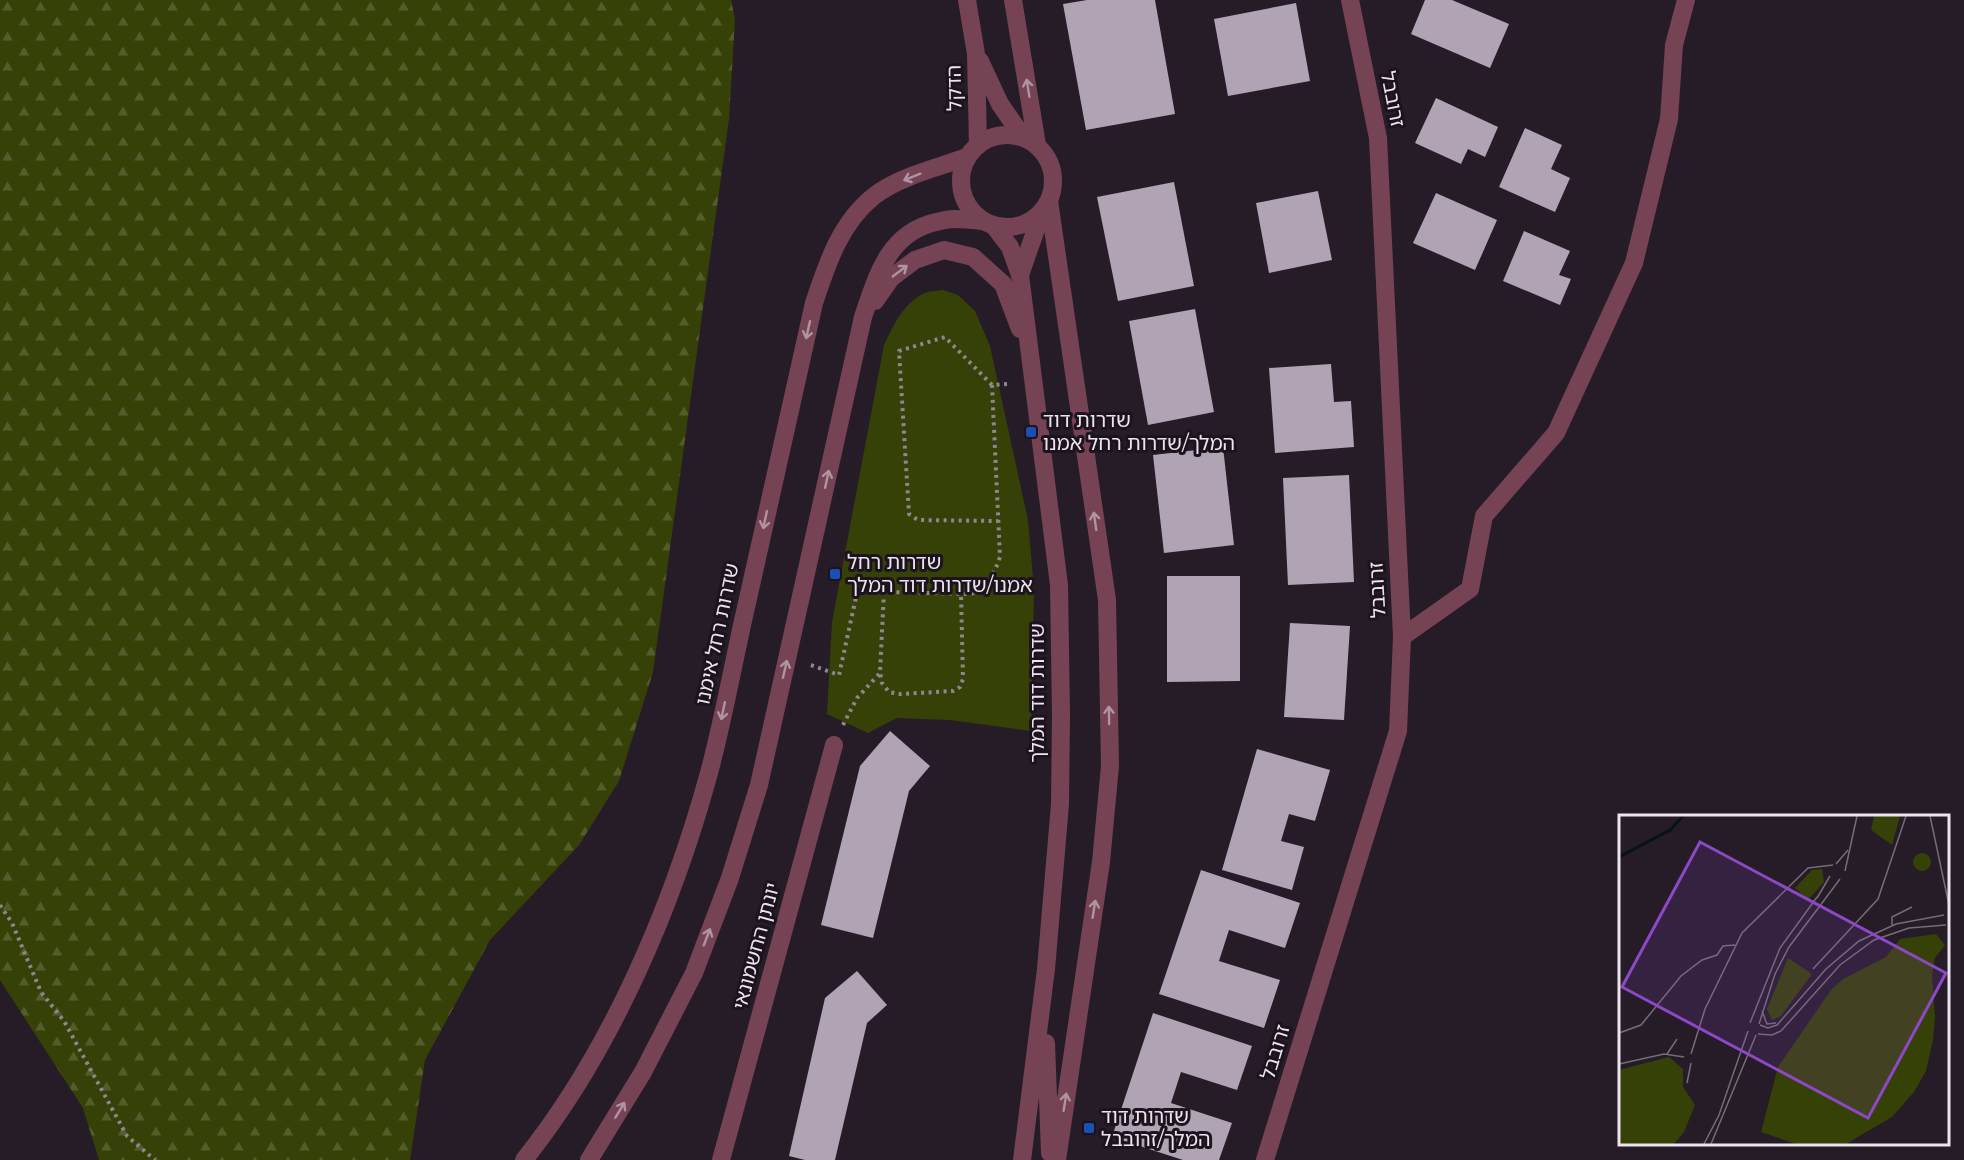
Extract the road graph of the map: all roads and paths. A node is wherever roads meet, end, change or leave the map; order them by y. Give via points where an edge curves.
1 (967, 0) edge
2 (1013, 0) edge
3 (1350, 0) edge
4 (1686, 0) edge
5 (976, 54) junction
6 (1030, 141) junction
7 (973, 151) junction
8 (1046, 206) junction
9 (988, 224) junction
10 (1020, 275) junction
11 (863, 316) junction
12 (1030, 358) junction
13 (1034, 384) junction
14 (992, 385) junction
15 (998, 521) junction
16 (885, 592) junction
17 (961, 594) junction
18 (1402, 637) junction
19 (788, 657) junction
20 (880, 672) junction
21 (834, 745) joint
22 (0, 905) edge
23 (1046, 969) junction
24 (155, 1160) edge
25 (524, 1160) edge
26 (589, 1160) edge
27 (721, 1160) edge
28 (1022, 1160) edge
29 (1050, 1160) edge
30 (1057, 1160) edge
31 (1265, 1160) edge

1 - 5 street
6 -> 2 street
3 - 18 street, זרובבל via 1378,138
4 - 18 street via 1674,45 1669,119 1634,263 1556,433 1484,516 1470,589
5 - 6 street, הדקל via 1000,104
5 - 7 street, הדקל
6 - 7 street via 1007,135 992,137
6 - 8 street via 1047,157 1053,171 1053,187
7 - 9 street via 961,170 960,185 971,212
7 -> 25 street, שדרות רחל אימנו via 875,196 852,218 831,254 814,303 709,772 682,861 647,952 598,1047 551,1125
8 - 9 street via 1033,220 1020,226
8 - 10 street, שדרות דוד המלך
30 -> 8 street via 1101,862 1110,766 1107,600
9 - 10 street, שדרות דוד המלך via 1010,247
9 - 11 street via 952,219 923,225 902,238 878,274
10 - 12 street, שדרות דוד המלך
11 -> 12 street via 891,278 915,260 944,250 973,257 1003,284
19 -> 11 street
12 - 13 street, שדרות דוד המלך
13 - 14 path
13 - 23 street, שדרות דוד המלך via 1059,585 1060,804
14 - 15 path
14 - 15 path via 945,337 899,351 909,514 918,520
15 - 17 path via 1000,557 991,580 971,594
16 - 17 path
16 - 19 path via 858,588 839,675
16 - 20 path
17 - 20 path via 960,687 953,691 889,692
18 - 31 street, זרובבל via 1398,731
26 -> 19 street via 643,1072 694,973 759,785
20 - 21 path via 857,698
21 - 27 street, יונתן החשמונאי
22 - 24 path via 12,923 41,992 64,1021 127,1136
23 - 28 street, שדרות דוד המלך
23 - 29 street, שדרות דוד המלך

